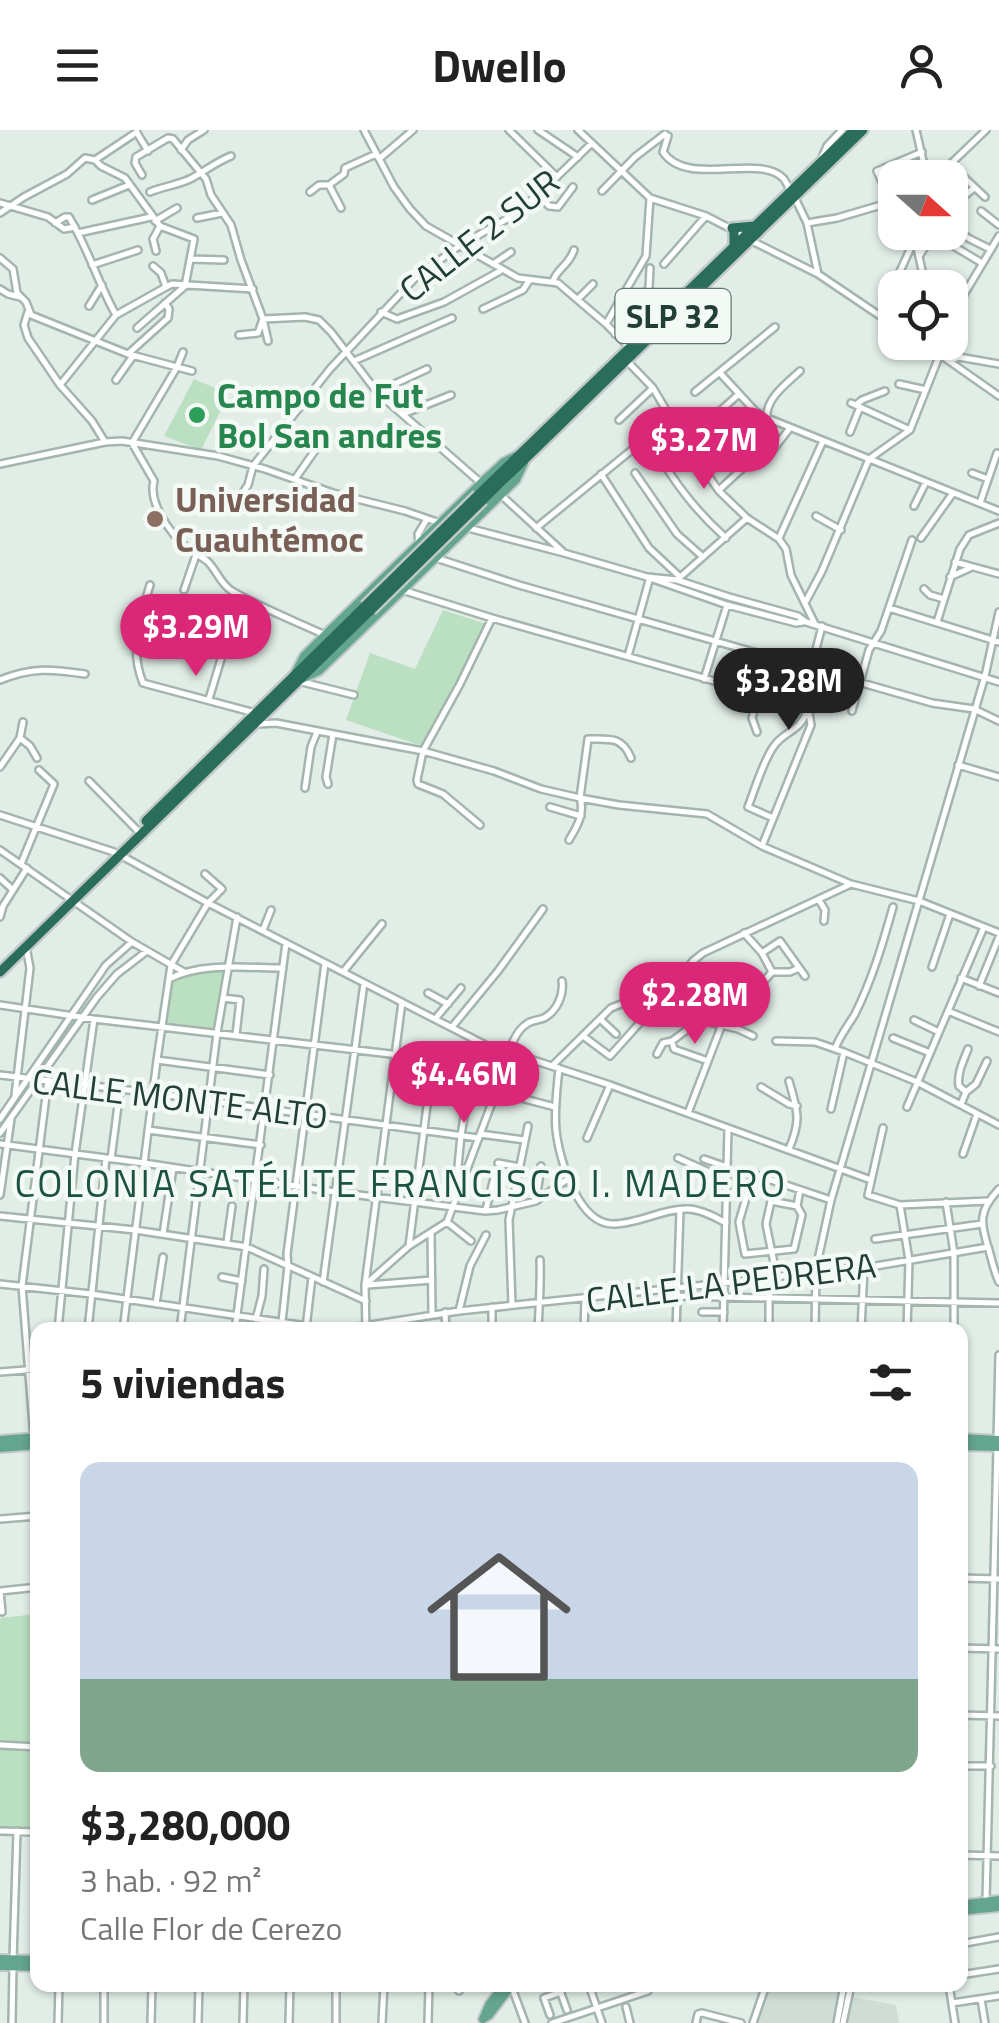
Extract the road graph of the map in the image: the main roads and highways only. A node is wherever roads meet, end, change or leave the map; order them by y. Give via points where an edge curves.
1 (854, 130) edge
2 (863, 130) edge
3 (793, 194) junction
4 (756, 226) junction
5 (734, 247) junction
6 (523, 457) junction
7 (295, 679) junction
8 (256, 718) junction
9 (117, 854) junction
10 (70, 899) junction
11 (0, 964) edge
12 (0, 972) edge
13 (0, 1440) edge
14 (30, 1441) edge
15 (30, 1442) edge
16 (968, 1442) edge
17 (998, 1443) edge
18 (0, 1448) edge
19 (999, 1904) edge
20 (968, 1906) edge
21 (968, 1907) edge
22 (0, 1962) edge
23 (30, 1964) edge
24 (506, 1992) edge
25 (482, 2021) edge

1 - 3 highway, SLP 32
2 - 3 highway, SLP 32
3 - 4 highway, SLP 32
3 - 6 highway, SLP 32
4 - 5 highway, SLP 32
4 - 5 highway via 736,230
5 - 6 highway, SLP 32
6 - 7 highway, SLP 32, bridge
6 - 7 main road via 504,462 481,483 304,656
6 - 7 main road via 516,480 467,528 319,670
7 - 8 highway, SLP 32
8 - 9 highway, SLP 32
8 - 9 highway, SLP 32
9 - 10 highway, SLP 32
10 - 11 highway, SLP 32
10 - 12 highway, SLP 32
13 - 14 main road
15 - 18 main road
16 - 17 main road
19 - 20 main road
19 - 21 main road
22 - 23 main road
24 - 25 main road

